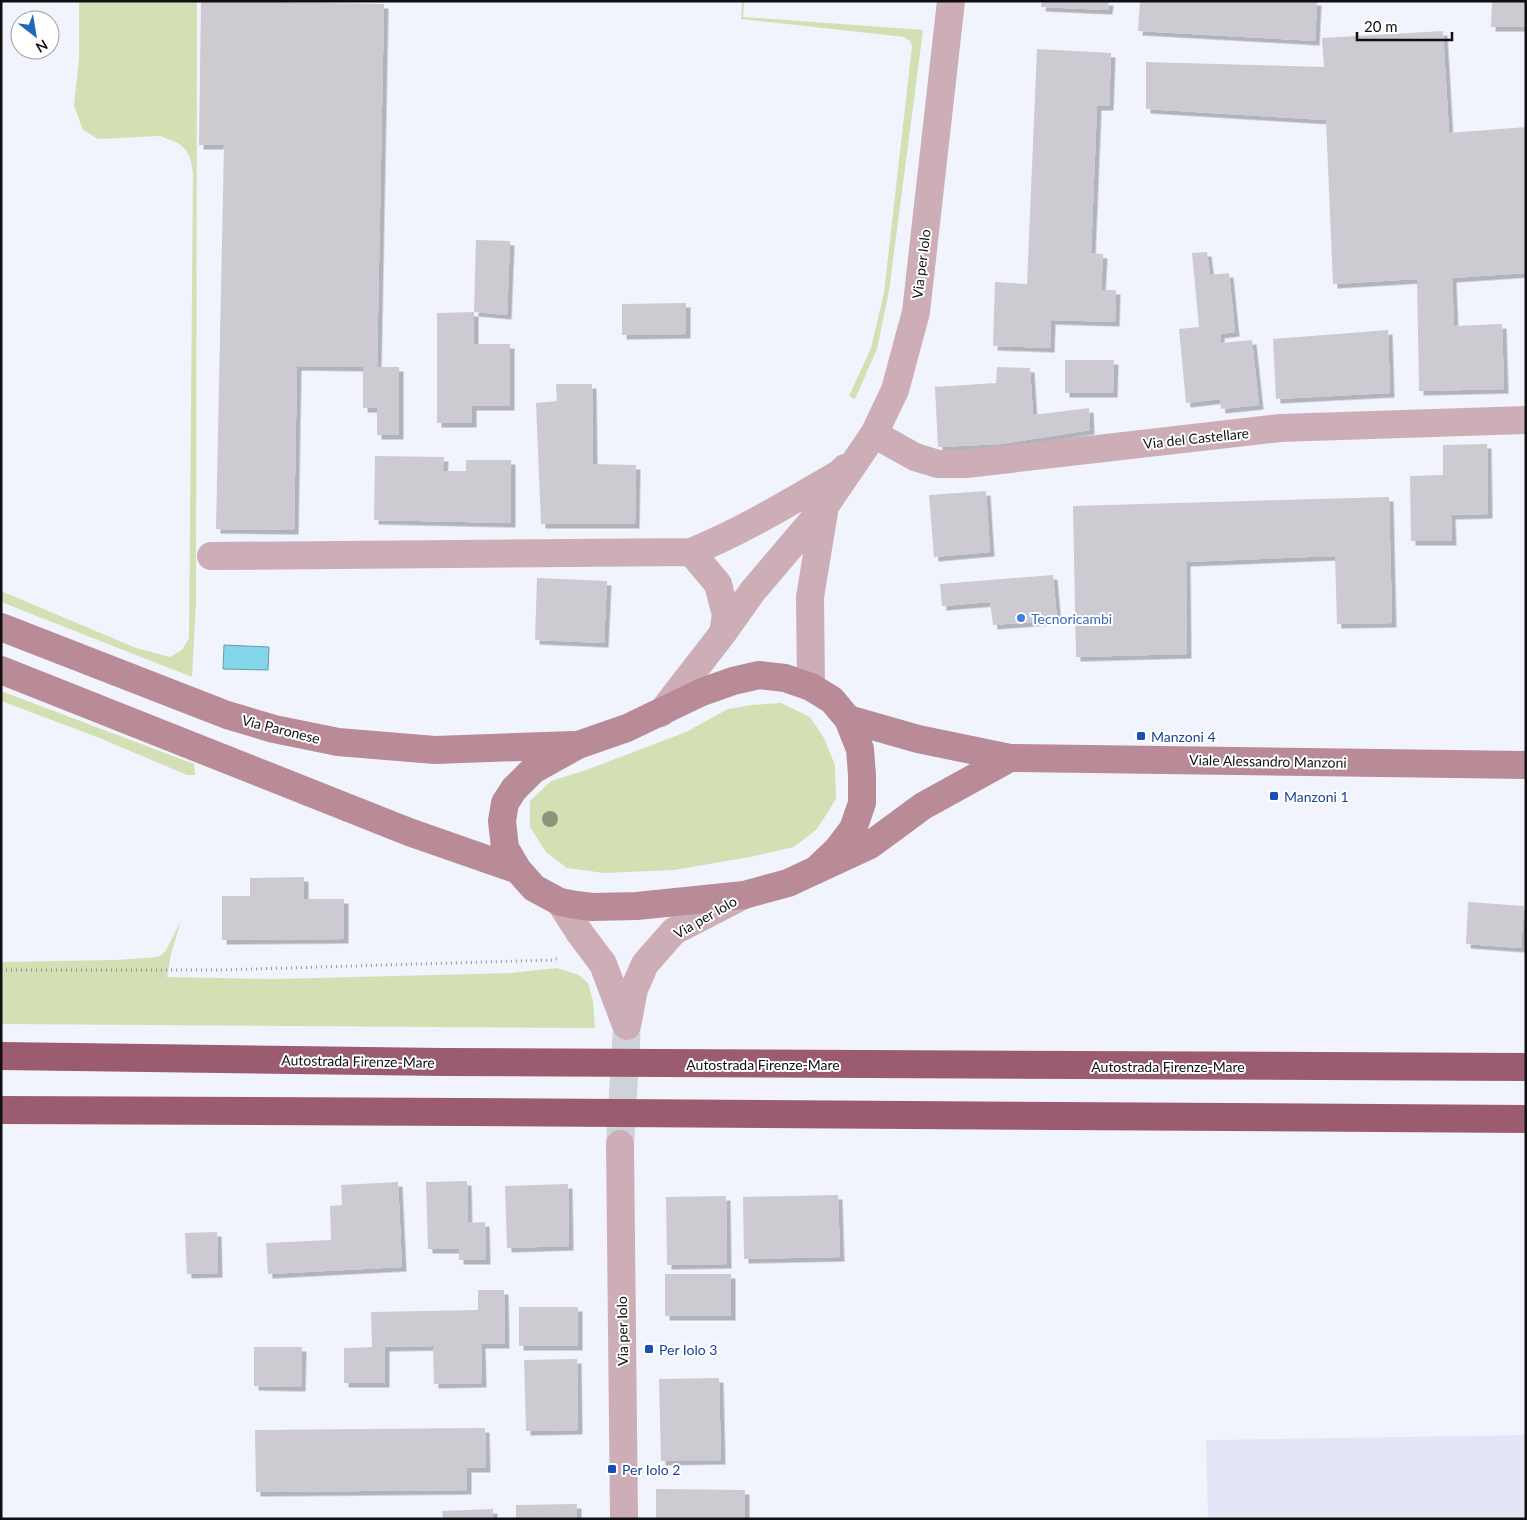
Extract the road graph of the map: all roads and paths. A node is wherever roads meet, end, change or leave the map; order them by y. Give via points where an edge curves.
1 (951, 1) edge
2 (1526, 420) edge
3 (867, 443) junction
4 (825, 506) junction
5 (691, 552) junction
6 (211, 556) dead end
7 (1, 627) edge
8 (723, 633) junction
9 (1, 670) edge
10 (811, 688) junction
11 (661, 713) junction
12 (848, 719) junction
13 (578, 745) junction
14 (1010, 758) junction
15 (1526, 765) edge
16 (518, 870) junction
17 (816, 870) junction
18 (744, 895) junction
19 (560, 902) junction
20 (592, 951) junction
21 (1, 970) edge
22 (1, 1056) edge
23 (1526, 1068) edge
24 (1, 1110) edge
25 (1526, 1119) edge
26 (620, 1144) tunnel mouth
27 (624, 1519) edge

1 - 3 street, Via per Iolo via 916,312 895,390
2 - 3 street, Via del Castellare via 1280,428 966,464 938,464
3 - 4 street, Via per Iolo
3 - 5 street via 840,473 715,543
4 - 8 street, Via per Iolo via 752,592
4 - 10 street, Via per Iolo via 810,597
5 - 6 street
5 - 8 street via 718,584 726,614
7 - 13 street, Via Paronese via 227,715 274,729 338,742 435,750
8 - 11 street, Via per Iolo
9 - 16 street via 409,832
10 - 11 street via 785,678 759,676 702,692
10 - 12 street via 832,700
11 - 13 street
12 - 14 street, Viale Alessandro Manzoni via 918,739
12 - 17 street via 860,749 862,802 853,829
13 - 16 street via 533,770 505,803 502,821 505,848
14 - 15 street, Viale Alessandro Manzoni
14 - 17 street via 923,806 870,845
16 - 19 street via 534,888
17 - 18 street via 788,883
18 - 19 street via 636,906 592,907
18 - 20 street, Via per Iolo via 674,931 645,964 634,989 626,1026 609,978
19 - 20 street, Via per Iolo
20 - 21 path via 552,960 220,970
22 - 23 highway, Autostrada Firenze-Mare via 442,1062
24 - 25 highway
26 - 27 street, Via per Iolo

